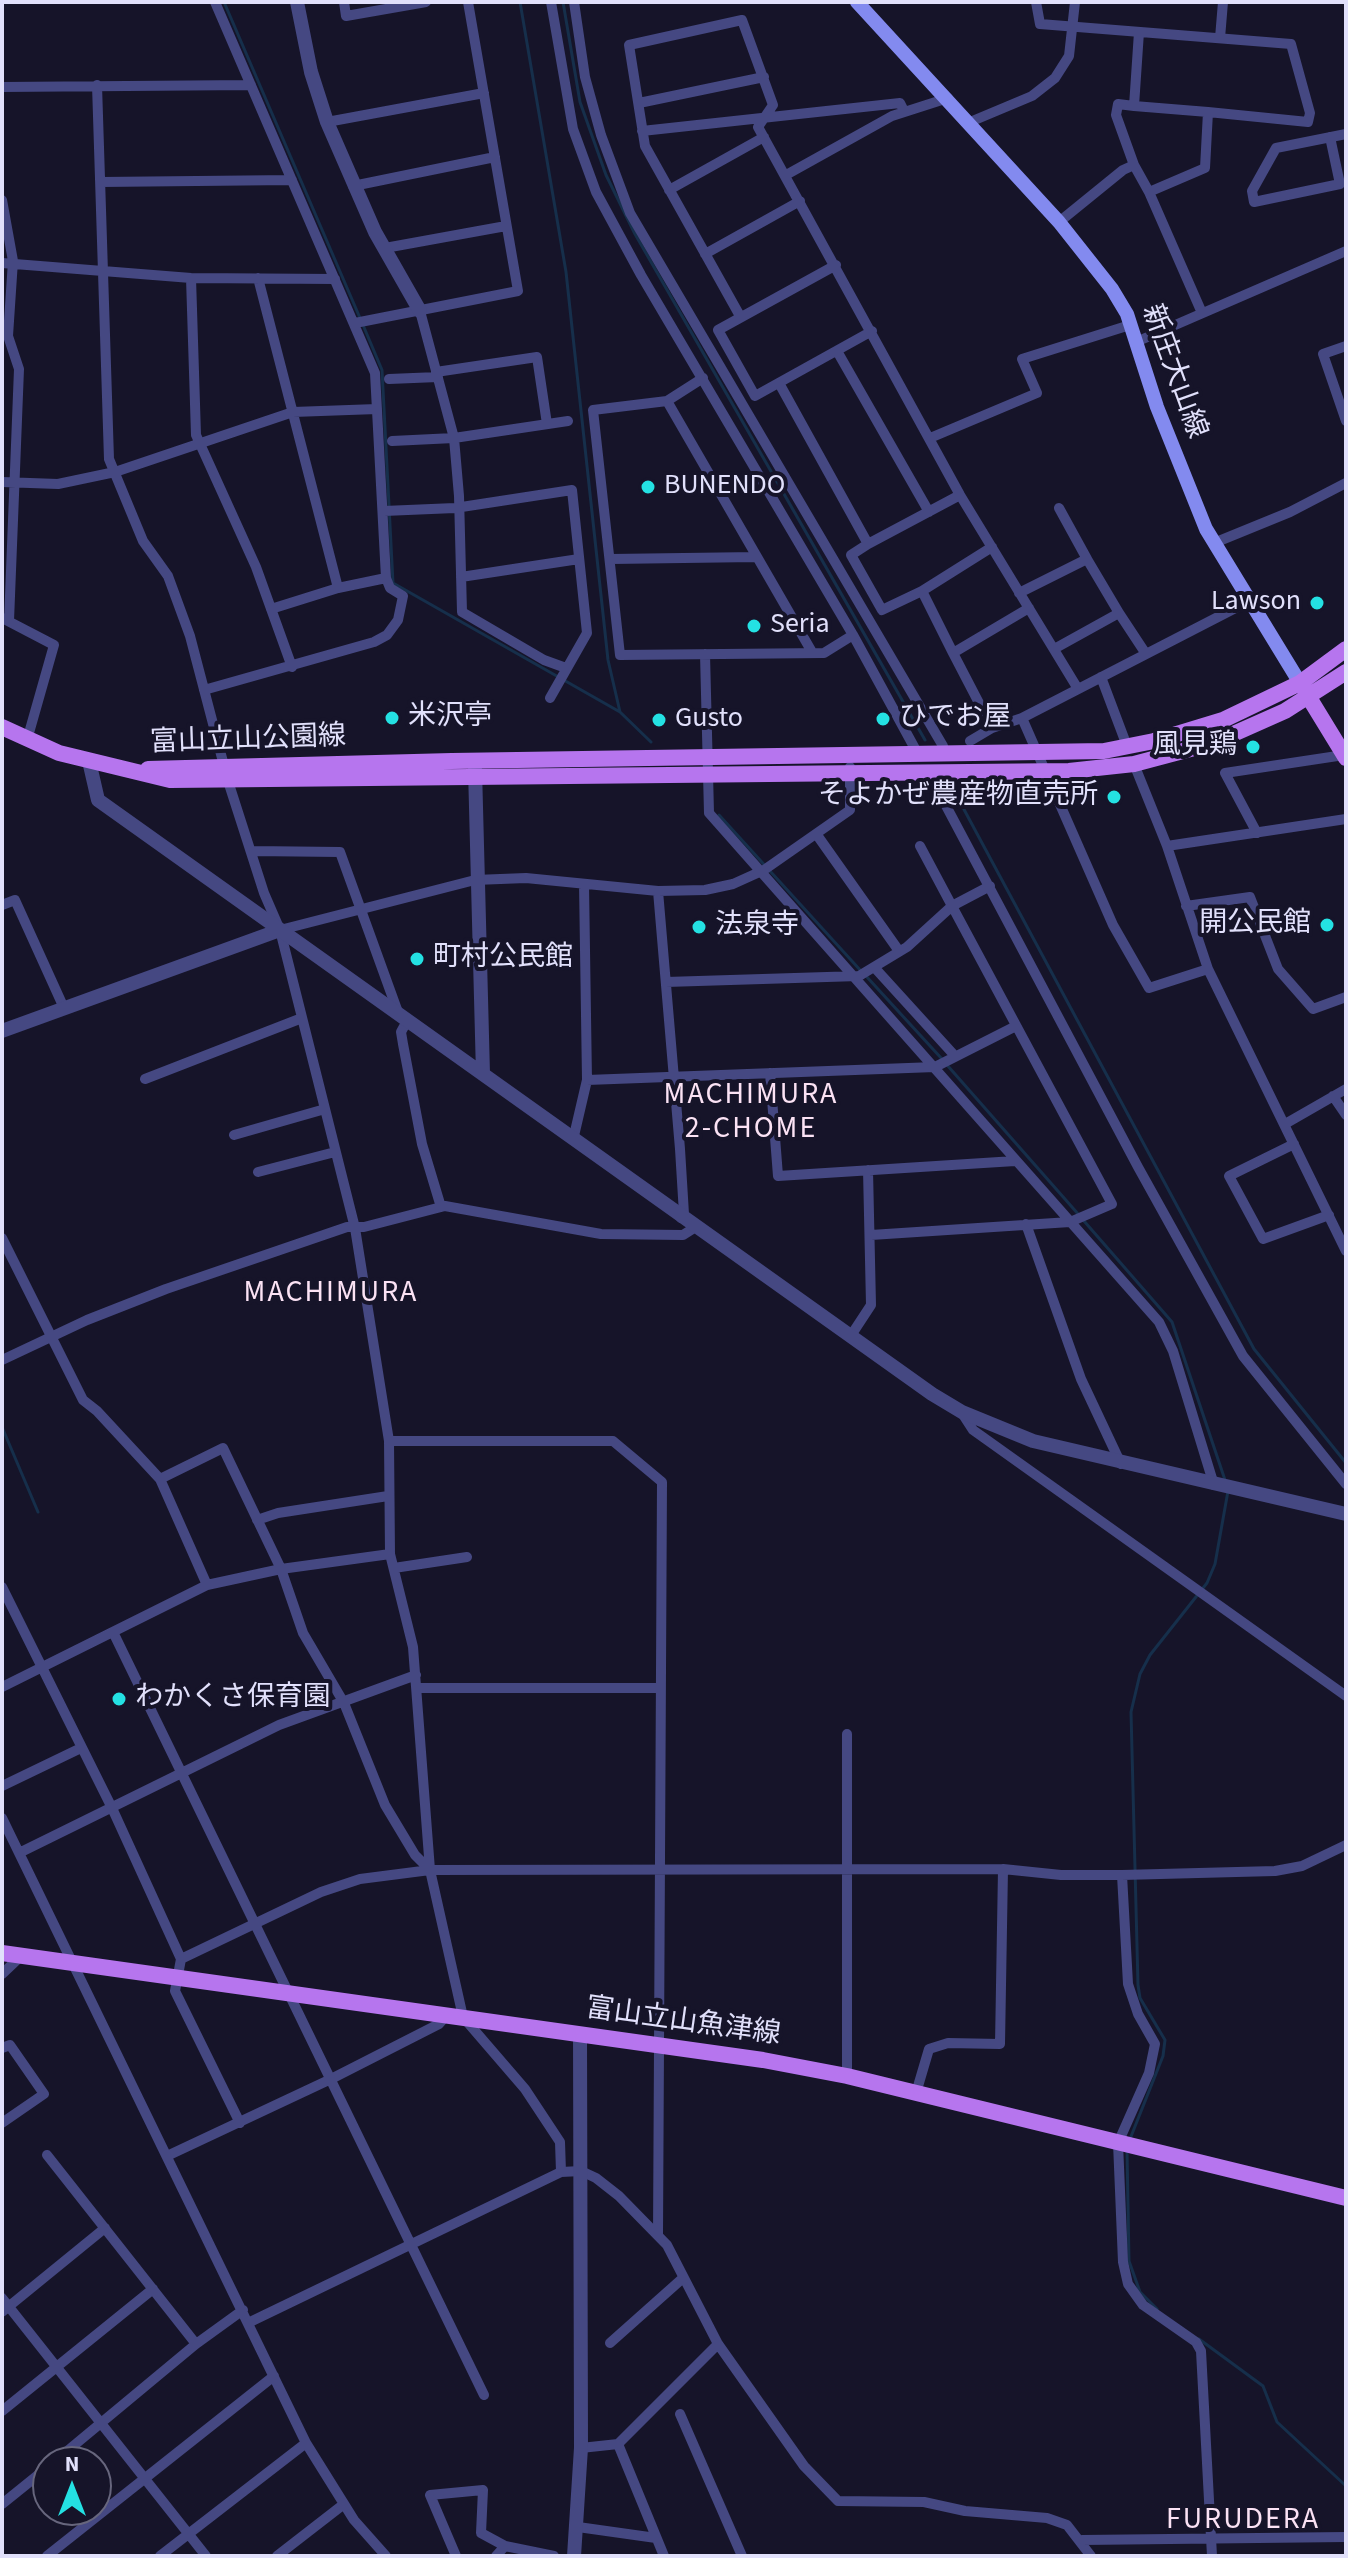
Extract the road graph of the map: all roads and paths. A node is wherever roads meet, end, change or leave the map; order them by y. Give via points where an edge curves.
1 (215, 2) edge
2 (297, 2) edge
3 (344, 2) edge
4 (426, 2) edge
5 (468, 2) edge
6 (551, 2) edge
7 (574, 2) edge
8 (857, 2) edge
9 (1036, 2) edge
10 (1075, 2) edge
11 (1223, 2) edge
12 (1075, 27) junction
13 (1139, 32) junction
14 (1220, 38) junction
15 (764, 77) junction
16 (97, 85) junction
17 (251, 85) junction
18 (2, 87) edge
19 (484, 93) junction
20 (948, 98) junction
21 (639, 103) junction
22 (1134, 106) junction
23 (904, 111) junction
24 (1208, 112) junction
25 (764, 118) junction
26 (327, 122) junction
27 (970, 122) junction
28 (642, 131) junction
29 (1346, 134) edge
30 (764, 137) junction
31 (1330, 137) junction
32 (495, 157) junction
33 (1134, 165) junction
34 (786, 175) junction
35 (292, 180) junction
36 (101, 182) junction
37 (353, 186) junction
38 (669, 190) junction
39 (1149, 192) junction
40 (2, 200) edge
41 (800, 201) junction
42 (1059, 222) junction
43 (506, 226) junction
44 (385, 248) junction
45 (1346, 251) edge
46 (705, 254) junction
47 (8, 262) edge
48 (836, 265) junction
49 (105, 269) junction
50 (191, 278) junction
51 (258, 278) junction
52 (335, 279) junction
53 (420, 311) junction
54 (1202, 313) junction
55 (740, 316) junction
56 (355, 323) junction
57 (1130, 325) junction
58 (872, 331) junction
59 (5, 336) edge
60 (1136, 342) junction
61 (1346, 346) edge
62 (837, 351) junction
63 (437, 374) junction
64 (703, 378) junction
65 (389, 379) dead end
66 (779, 383) junction
67 (667, 401) junction
68 (377, 409) junction
69 (293, 412) junction
70 (568, 421) dead end
71 (1346, 421) edge
72 (547, 424) junction
73 (454, 438) junction
74 (930, 438) junction
75 (392, 441) dead end
76 (199, 445) junction
77 (115, 472) junction
78 (2, 482) edge
79 (14, 483) junction
80 (1346, 483) edge
81 (960, 495) junction
82 (460, 506) junction
83 (1059, 508) dead end
84 (384, 511) junction
85 (929, 512) junction
86 (1214, 543) junction
87 (868, 544) junction
88 (992, 547) junction
89 (756, 557) junction
90 (579, 559) junction
91 (611, 559) junction
92 (1087, 559) junction
93 (461, 577) junction
94 (386, 578) junction
95 (338, 588) junction
96 (922, 591) junction
97 (1019, 593) junction
98 (1249, 601) junction
99 (1029, 608) junction
100 (271, 609) junction
101 (1119, 613) junction
102 (6, 619) edge
103 (853, 635) junction
104 (1054, 649) junction
105 (1346, 649) edge
106 (812, 652) junction
107 (953, 653) junction
108 (705, 654) junction
109 (1146, 654) junction
110 (292, 667) junction
111 (566, 668) junction
112 (1346, 672) edge
113 (1101, 677) junction
114 (1078, 689) junction
115 (204, 690) junction
116 (1304, 690) junction
117 (550, 698) dead end
118 (1022, 718) junction
119 (2, 727) edge
120 (992, 728) junction
121 (27, 740) junction
122 (970, 741) dead end
123 (943, 746) dead end
124 (1127, 746) junction
125 (1344, 753) edge
126 (1037, 755) junction
127 (918, 756) junction
128 (89, 761) junction
129 (1134, 764) junction
130 (850, 765) junction
131 (707, 766) junction
132 (475, 769) junction
133 (1045, 772) junction
134 (930, 773) junction
135 (227, 774) junction
136 (1346, 819) edge
137 (1257, 833) junction
138 (817, 835) junction
139 (920, 846) dead end
140 (1167, 846) junction
141 (252, 851) junction
142 (759, 871) junction
143 (475, 880) junction
144 (584, 884) junction
145 (990, 886) junction
146 (658, 891) junction
147 (2, 905) edge
148 (952, 906) junction
149 (1186, 906) junction
150 (362, 908) junction
151 (280, 930) junction
152 (899, 951) junction
153 (874, 967) junction
154 (1208, 969) junction
155 (853, 978) junction
156 (666, 982) junction
157 (1346, 997) edge
158 (64, 1008) junction
159 (302, 1018) junction
160 (403, 1018) junction
161 (4, 1025) edge
162 (1016, 1026) junction
163 (955, 1056) junction
164 (935, 1067) junction
165 (770, 1073) junction
166 (483, 1074) junction
167 (674, 1077) junction
168 (145, 1079) dead end
169 (587, 1080) junction
170 (1346, 1089) edge
171 (1333, 1096) junction
172 (325, 1109) junction
173 (1346, 1115) edge
174 (1285, 1124) junction
175 (234, 1135) dead end
176 (573, 1140) junction
177 (1294, 1144) junction
178 (335, 1152) junction
179 (1015, 1161) junction
180 (868, 1170) junction
181 (258, 1172) dead end
182 (441, 1207) junction
183 (1329, 1215) junction
184 (681, 1218) junction
185 (1070, 1222) junction
186 (1026, 1224) junction
187 (355, 1228) junction
188 (694, 1228) junction
189 (871, 1235) junction
190 (2, 1238) edge
191 (1346, 1251) edge
192 (50, 1337) junction
193 (850, 1337) junction
194 (2, 1360) edge
195 (962, 1412) junction
196 (389, 1441) junction
197 (1121, 1464) junction
198 (160, 1479) junction
199 (1346, 1484) edge
200 (1214, 1485) junction
201 (388, 1496) junction
202 (1346, 1514) edge
203 (257, 1520) junction
204 (390, 1554) junction
205 (467, 1557) dead end
206 (394, 1568) junction
207 (281, 1569) junction
208 (207, 1585) junction
209 (2, 1587) edge
210 (113, 1632) junction
211 (41, 1668) junction
212 (416, 1675) junction
213 (2, 1687) edge
214 (418, 1688) junction
215 (659, 1688) junction
216 (1346, 1696) edge
217 (344, 1703) junction
218 (847, 1734) dead end
219 (81, 1748) junction
220 (182, 1773) junction
221 (2, 1786) edge
222 (112, 1808) junction
223 (2, 1818) edge
224 (1346, 1845) edge
225 (19, 1853) junction
226 (658, 1868) junction
227 (846, 1868) junction
228 (1003, 1869) junction
229 (430, 1870) junction
230 (1122, 1875) junction
231 (257, 1924) junction
232 (2, 1953) edge
233 (21, 1956) junction
234 (181, 1959) junction
235 (73, 1962) junction
236 (2, 1974) edge
237 (180, 1977) junction
238 (288, 1992) junction
239 (455, 2016) junction
240 (580, 2034) junction
241 (660, 2045) junction
242 (2, 2048) edge
243 (847, 2076) junction
244 (331, 2079) junction
245 (916, 2093) junction
246 (2, 2123) edge
247 (240, 2123) junction
248 (1118, 2143) junction
249 (47, 2155) dead end
250 (167, 2156) junction
251 (581, 2171) junction
252 (561, 2172) junction
253 (1346, 2198) edge
254 (105, 2228) junction
255 (658, 2234) junction
256 (411, 2244) junction
257 (683, 2278) junction
258 (153, 2289) junction
259 (4, 2305) edge
260 (243, 2310) junction
261 (250, 2322) junction
262 (610, 2343) dead end
263 (196, 2344) junction
264 (718, 2344) junction
265 (55, 2366) junction
266 (274, 2376) junction
267 (484, 2395) dead end
268 (2, 2411) edge
269 (680, 2414) dead end
270 (103, 2423) junction
271 (306, 2443) junction
272 (618, 2444) junction
273 (74, 2446) edge
274 (581, 2448) junction
275 (144, 2477) junction
276 (32, 2480) edge
277 (2, 2504) edge
278 (344, 2504) junction
279 (578, 2527) junction
280 (187, 2533) junction
281 (1346, 2537) edge
282 (656, 2538) junction
283 (1082, 2540) junction
284 (1213, 2540) junction
285 (505, 2546) junction
286 (47, 2556) edge
287 (160, 2556) edge
288 (206, 2556) edge
289 (277, 2556) edge
290 (386, 2556) edge
291 (456, 2556) edge
292 (496, 2556) edge
293 (554, 2556) edge
294 (574, 2556) edge
295 (664, 2556) edge
296 (742, 2556) edge
297 (1091, 2556) edge
298 (1212, 2556) edge

1 - 17 street
2 - 26 street
3 - 4 street via 346,16
5 - 19 street
6 - 64 street via 573,129 596,192
7 - 123 street via 593,106 630,213
8 - 20 main road, 新庄大山線
9 - 12 street via 1040,24
10 - 12 street
11 - 14 street
12 - 13 street
12 - 27 street via 1069,56 1055,78 1032,96
13 - 14 street
13 - 22 street
14 - 24 street via 1291,44 1310,113 1308,122
15 - 21 street
15 - 21 street via 742,20 629,45
15 - 25 street via 773,105
16 - 17 street
16 - 18 street
16 - 36 street
17 - 35 street
19 - 26 street
19 - 32 street
20 - 23 street
20 - 27 main road, 新庄大山線
21 - 28 street
22 - 24 street
22 - 33 street via 1118,104 1116,115
23 - 25 street via 900,103
23 - 34 street
24 - 39 street via 1205,168
25 - 28 street
25 - 30 street via 758,127
26 - 37 street
27 - 42 main road, 新庄大山線
28 - 38 street
29 - 31 street
30 - 34 street
30 - 38 street
31 - 31 street via 1276,148 1252,191 1254,202 1340,184
32 - 37 street
32 - 43 street
33 - 39 street
33 - 42 street
34 - 41 street
35 - 36 street
35 - 52 street
36 - 49 street
37 - 44 street
38 - 46 street
39 - 54 street
40 - 47 street
41 - 46 street
41 - 48 street
42 - 57 main road, 新庄大山線 via 1112,289
43 - 44 street
43 - 53 street via 518,291
44 - 53 street
45 - 54 street
46 - 55 street
47 - 49 street
47 - 59 street
48 - 55 street
48 - 58 street
49 - 50 street
49 - 77 street via 109,459
50 - 51 street
50 - 76 street
51 - 52 street
51 - 69 street
52 - 56 street
53 - 56 street
53 - 63 street
54 - 60 street
55 - 66 street via 718,330 755,396
56 - 68 street via 375,373
57 - 60 main road, 新庄大山線
57 - 74 street via 1022,359 1037,393
58 - 62 street
58 - 74 street
59 - 79 street via 19,369
60 - 86 main road, 新庄大山線 via 1185,483
61 - 71 street via 1323,354
62 - 66 street
62 - 85 street
63 - 65 street
63 - 72 street via 537,357
63 - 73 street
64 - 67 street
64 - 103 street
66 - 87 street
67 - 89 street
67 - 91 street via 593,410
68 - 69 street
68 - 84 street
69 - 76 street
69 - 95 street
70 - 72 street
72 - 73 street
73 - 75 street
73 - 82 street
74 - 81 street
76 - 77 street
76 - 100 street
77 - 79 street via 58,484
77 - 115 street via 143,541 168,576
78 - 79 street
79 - 102 street
80 - 86 street
81 - 85 street
81 - 88 street
82 - 84 street
82 - 90 street via 572,490
82 - 93 street
83 - 92 street
84 - 94 street
85 - 87 street
86 - 98 main road, 新庄大山線
87 - 96 street via 851,555 882,610
88 - 96 street
88 - 97 street
89 - 91 street
89 - 106 street
90 - 93 street
90 - 111 street via 587,633
91 - 108 street via 620,655
92 - 97 street
92 - 101 street
93 - 111 street via 462,612
94 - 95 street
94 - 110 street via 403,596 398,620 387,635
95 - 100 street
96 - 107 street
97 - 99 street
98 - 109 street
98 - 116 main road, 新庄大山線
99 - 104 street
99 - 107 street
100 - 110 street
101 - 104 street
101 - 109 street
102 - 121 street via 54,645
103 - 106 street via 824,653
103 - 127 street
104 - 114 street
105 - 116 main road, 富山立山公園線
106 - 108 street
107 - 120 street
108 - 131 street
109 - 113 street
110 - 115 street
111 - 117 street
112 - 116 main road, 富山立山公園線
113 - 114 street
113 - 124 street
114 - 118 street
115 - 135 street
116 - 124 main road, 富山立山公園線 via 1223,720
116 - 125 main road
116 - 129 main road, 富山立山公園線 via 1265,721 1213,743
118 - 120 street
118 - 126 street
119 - 121 main road, 富山立山公園線
120 - 122 street
121 - 128 main road, 富山立山公園線
124 - 126 main road, 富山立山公園線
125 - 137 street via 1225,773
126 - 127 main road, 富山立山公園線
126 - 133 street
127 - 130 main road, 富山立山公園線
127 - 134 street
128 - 135 main road, 富山立山公園線 via 135,770
128 - 151 street via 98,800
129 - 133 main road, 富山立山公園線
129 - 140 street
130 - 131 main road, 富山立山公園線
130 - 134 main road, 富山立山公園線
130 - 138 street via 850,810
131 - 132 main road, 富山立山公園線
131 - 142 street via 709,813
132 - 135 main road, 富山立山公園線
132 - 143 street
133 - 134 main road, 富山立山公園線
133 - 154 street via 1113,925 1149,988
134 - 145 street
135 - 141 street
136 - 137 street
137 - 140 street
138 - 142 street
138 - 152 street
139 - 148 street
140 - 149 street
141 - 150 street via 340,852
141 - 151 street
142 - 146 street via 705,890
142 - 155 street
143 - 144 street
143 - 150 street
143 - 166 street
144 - 146 street
144 - 169 street
145 - 148 street
145 - 199 street via 1243,1356
146 - 156 street
147 - 158 street via 15,900
148 - 152 street
148 - 162 street
149 - 154 street
149 - 157 street via 1250,897 1278,969 1313,1009
150 - 151 street
150 - 160 street
151 - 158 street
151 - 159 street
151 - 160 street
152 - 153 street
153 - 155 street
153 - 163 street
154 - 174 street
155 - 156 street
155 - 164 street
156 - 167 street
158 - 161 street
159 - 168 street
159 - 172 street
160 - 166 street
160 - 182 street via 401,1032 422,1144
162 - 163 street
162 - 185 street via 1112,1204
163 - 164 street
164 - 165 street
164 - 179 street
165 - 167 street
165 - 180 street via 778,1176
166 - 176 street
167 - 169 street
167 - 184 street
169 - 176 street
170 - 171 street
171 - 173 street
171 - 174 street
172 - 175 street
172 - 178 street
174 - 177 street
176 - 184 street
177 - 183 street
177 - 183 street via 1229,1176 1263,1239
178 - 181 street
178 - 187 street
179 - 180 street
179 - 185 street
180 - 189 street
182 - 187 street
182 - 188 street via 601,1234 683,1235
183 - 191 street
184 - 188 street
185 - 186 street
185 - 200 street via 1159,1322
186 - 189 street
186 - 197 street via 1081,1379
187 - 192 street via 166,1289
187 - 196 street
188 - 193 street
189 - 193 street via 871,1305
190 - 192 street
192 - 194 street
192 - 198 street via 83,1400
193 - 195 street
195 - 197 street via 1033,1441
195 - 216 street via 973,1430
196 - 201 street
196 - 215 street via 613,1441 662,1482
197 - 200 street
198 - 203 street via 223,1448
198 - 208 street
200 - 202 street
201 - 203 street
201 - 204 street
203 - 207 street
204 - 206 street
204 - 207 street
205 - 206 street
206 - 212 street
207 - 208 street
207 - 217 street via 303,1633
208 - 210 street
209 - 211 street
210 - 211 street
210 - 220 street
211 - 213 street
211 - 219 street
212 - 214 street
212 - 217 street
214 - 215 street
214 - 229 street
215 - 226 street
217 - 220 street via 279,1725
217 - 229 street via 385,1805
218 - 227 street
219 - 221 street
219 - 222 street
220 - 222 street
220 - 231 street
222 - 225 street
222 - 234 street
223 - 225 street
224 - 230 street via 1302,1866 1275,1871
225 - 235 street
226 - 227 street
226 - 229 street
226 - 241 street
227 - 228 street
227 - 243 street
228 - 230 street
228 - 245 street via 1000,2044 948,2043 929,2049
229 - 231 street via 347,1883
229 - 239 street
230 - 248 street via 1128,1984 1155,2044 1149,2073
231 - 234 street
231 - 238 street
232 - 233 main road, 富山立山魚津線
233 - 235 main road, 富山立山魚津線
233 - 236 street
234 - 237 street
235 - 237 main road, 富山立山魚津線
235 - 250 street
237 - 238 main road, 富山立山魚津線
237 - 247 street via 175,1991
238 - 239 main road, 富山立山魚津線
238 - 244 street
239 - 240 main road, 富山立山魚津線
239 - 244 street
239 - 252 street via 525,2089 560,2142
240 - 241 main road, 富山立山魚津線
240 - 251 street
241 - 243 main road, 富山立山魚津線
241 - 255 street
242 - 246 street via 10,2045 44,2094
243 - 245 main road, 富山立山魚津線
244 - 247 street
244 - 256 street
245 - 248 main road, 富山立山魚津線
247 - 250 street
248 - 253 main road, 富山立山魚津線
248 - 284 street via 1128,2284 1143,2305 1201,2351
249 - 254 street
250 - 260 street
251 - 252 street
251 - 255 street via 619,2196
251 - 274 street
252 - 256 street
254 - 258 street
254 - 259 street
255 - 257 street
256 - 261 street
256 - 267 street
257 - 262 street
257 - 264 street
258 - 263 street
258 - 265 street
259 - 265 street
260 - 261 street
260 - 263 street
261 - 266 street
263 - 270 street
264 - 272 street
264 - 283 street via 804,2466 838,2501 924,2502 1047,2518 1067,2525
265 - 268 street
265 - 270 street
266 - 271 street
266 - 275 street
269 - 296 street
270 - 273 street
270 - 275 street
271 - 278 street
271 - 280 street
272 - 274 street
272 - 282 street
274 - 279 street
275 - 280 street
275 - 286 street
276 - 277 street
278 - 289 street
278 - 290 street
279 - 282 street
279 - 294 street
280 - 287 street
280 - 288 street
281 - 284 street
282 - 295 street
283 - 284 street
283 - 297 street
284 - 298 street
285 - 291 street via 481,2533 483,2490 430,2495
285 - 292 street
285 - 293 street

